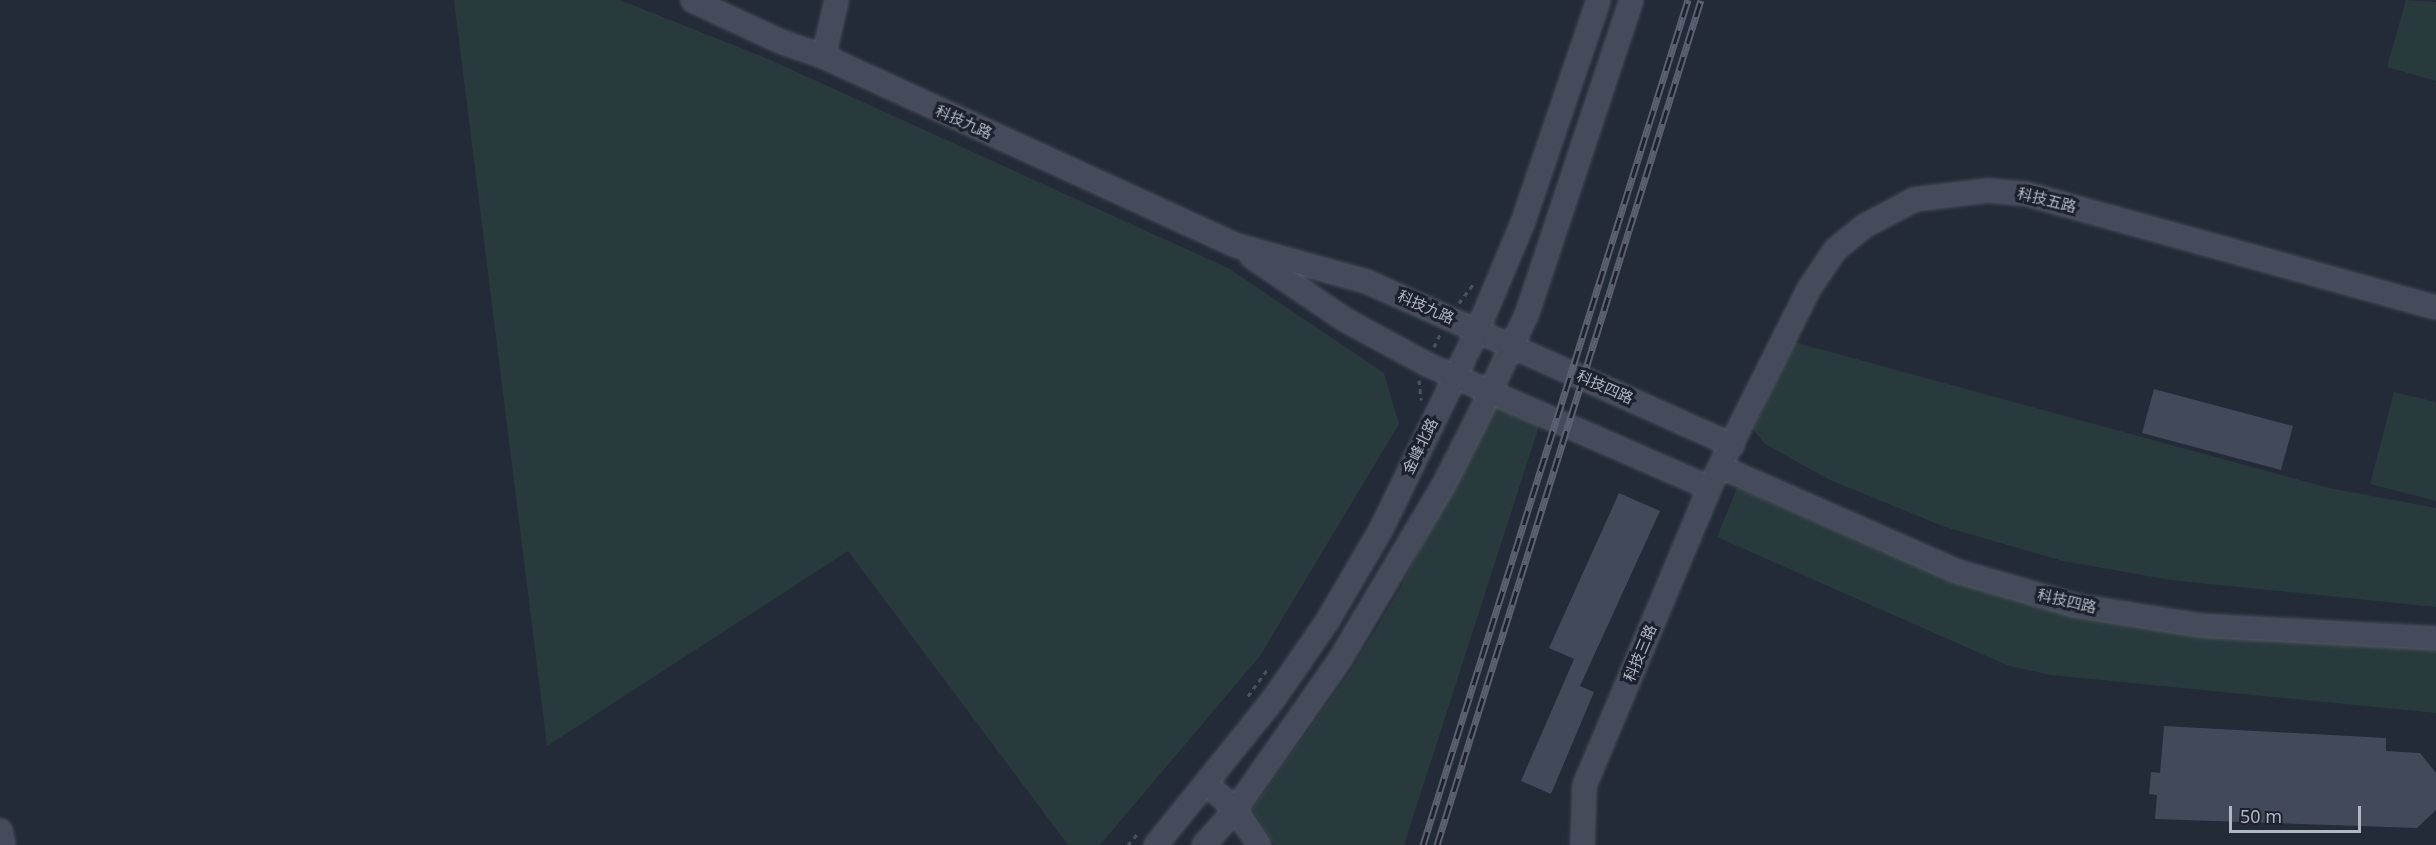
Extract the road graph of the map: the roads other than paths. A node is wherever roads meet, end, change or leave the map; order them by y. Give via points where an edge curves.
1 (692, 0) edge
2 (836, 0) edge
3 (1598, 0) edge
4 (1631, 0) edge
5 (823, 56) junction
6 (1236, 245) junction
7 (2436, 307) edge
8 (1477, 330) junction
9 (1514, 345) junction
10 (1455, 375) junction
11 (1490, 393) junction
12 (1732, 445) junction
13 (1721, 467) junction
14 (1709, 487) junction
15 (2436, 638) edge
16 (1208, 784) junction
17 (1236, 809) junction
18 (0, 830) edge
19 (3, 845) edge
20 (1155, 845) edge
21 (1203, 845) edge
22 (1259, 845) edge
23 (1582, 845) edge

1 - 5 street, 科技九路 via 780,41
2 - 5 street
3 - 8 street, 金峰北路 via 1522,223
4 - 9 street
5 - 6 street, 科技九路
6 - 8 street, 科技九路 via 1366,281
6 - 10 street, 科技九路 via 1344,320 1426,364
7 - 12 street, 科技五路 via 2024,193 1987,190 1914,199 1863,226 1835,249 1808,289
8 - 9 street, 科技四路
8 - 10 street, 金峰北路
9 - 11 street
9 - 12 street, 科技四路
10 - 11 street
10 - 16 street, 金峰北路 via 1380,530 1326,622
11 - 14 street
11 - 17 street via 1444,483 1339,660
12 - 13 street, 科技五路
13 - 14 street, 科技三路
13 - 15 street, 科技四路 via 1957,571 2075,605 2198,625
14 - 23 street, 科技三路 via 1584,785
16 - 17 street
16 - 20 street, 金峰北路
17 - 21 street
17 - 22 street
18 - 19 street

